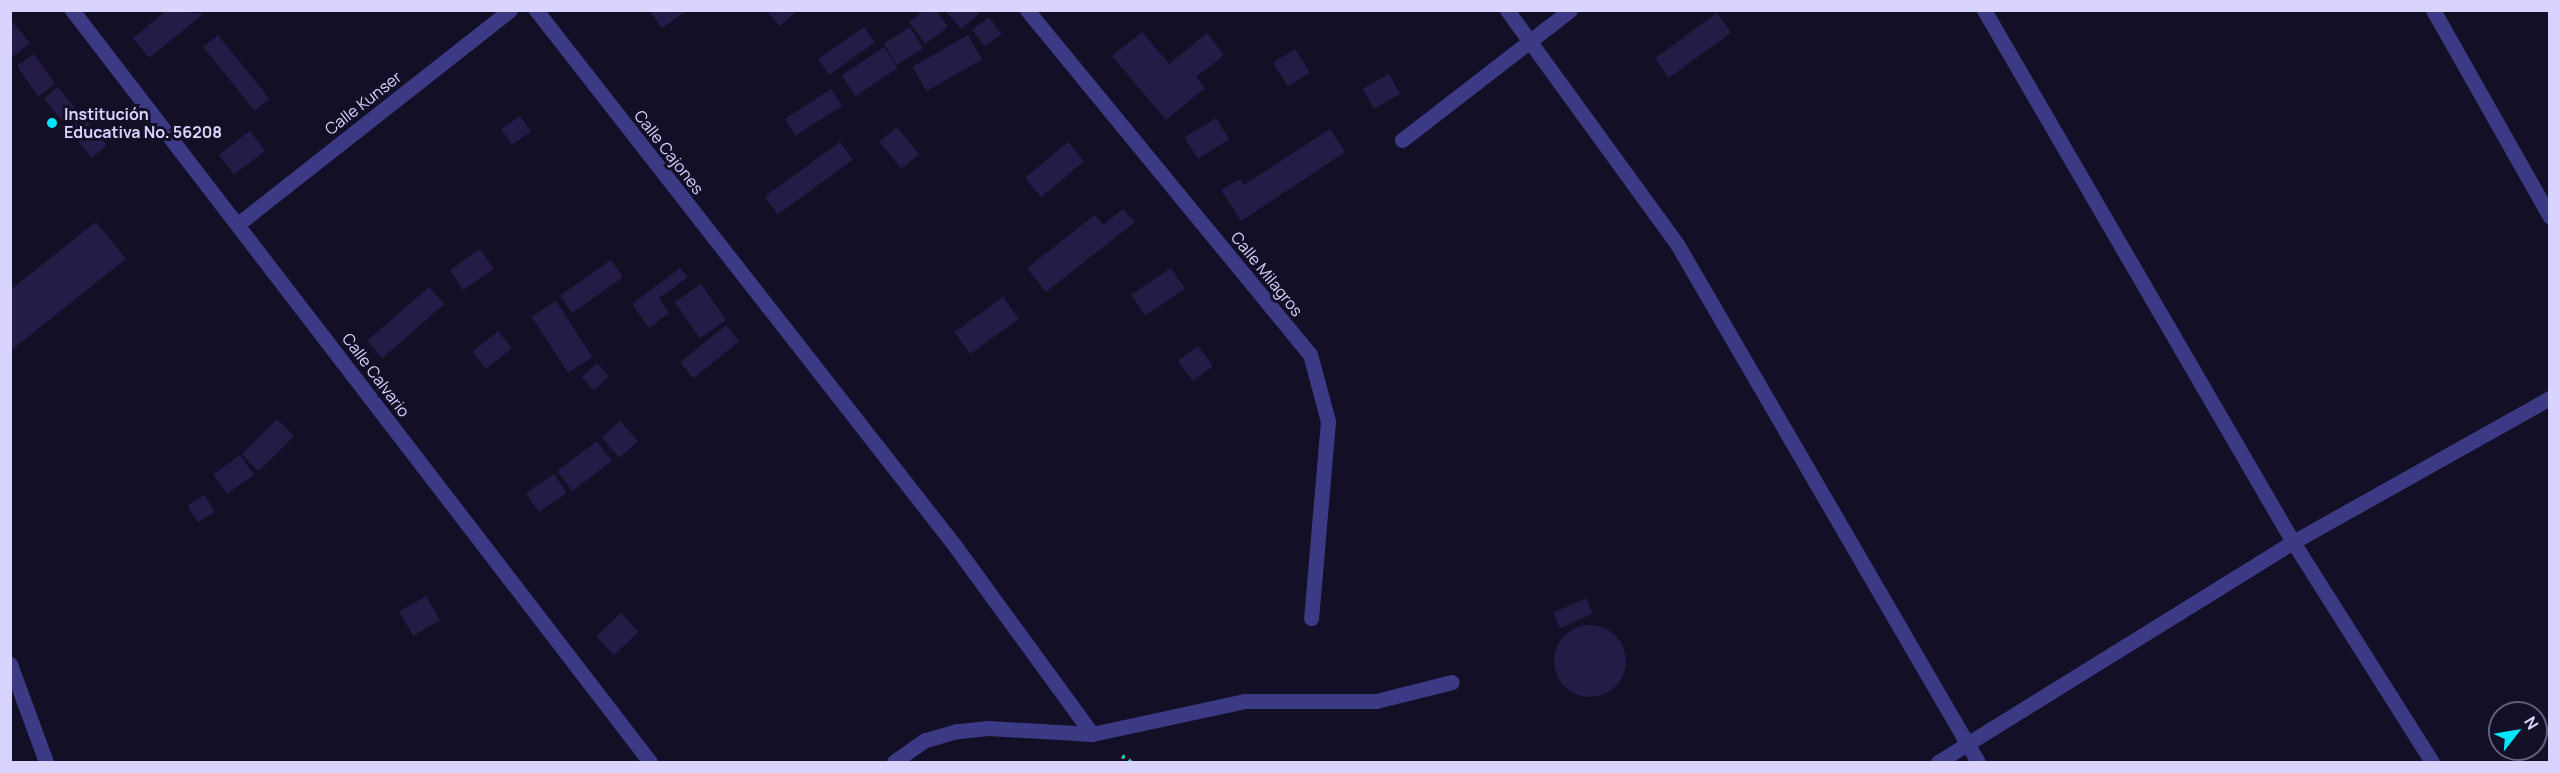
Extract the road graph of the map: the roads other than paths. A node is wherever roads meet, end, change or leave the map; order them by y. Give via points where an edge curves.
1 (72, 10) edge
2 (510, 10) edge
3 (536, 10) edge
4 (1028, 10) edge
5 (1507, 10) edge
6 (1570, 10) edge
7 (1984, 10) edge
8 (2433, 10) edge
9 (1530, 41) junction
10 (1402, 140) dead end
11 (2550, 217) edge
12 (238, 224) junction
13 (2550, 398) edge
14 (2293, 542) junction
15 (1311, 618) dead end
16 (10, 664) edge
17 (1452, 682) dead end
18 (1092, 734) junction
19 (1968, 744) junction
20 (46, 762) edge
21 (650, 762) edge
22 (894, 762) edge
23 (1938, 762) edge
24 (1978, 762) edge
25 (2432, 762) edge

1 - 12 street, Calle Calvario
2 - 12 street, Calle Kunser
3 - 18 street, Calle Cajones via 955,546
4 - 15 street, Calle Milagros via 1310,354 1328,421
5 - 9 street
6 - 9 street
7 - 14 street
8 - 11 street
9 - 10 street
9 - 19 street via 1677,244
12 - 21 street, Calle Calvario
13 - 14 street
14 - 19 street
14 - 25 street
16 - 20 street
17 - 18 street via 1376,701 1245,701
18 - 22 street via 988,728 957,731 925,740
19 - 23 street
19 - 24 street

